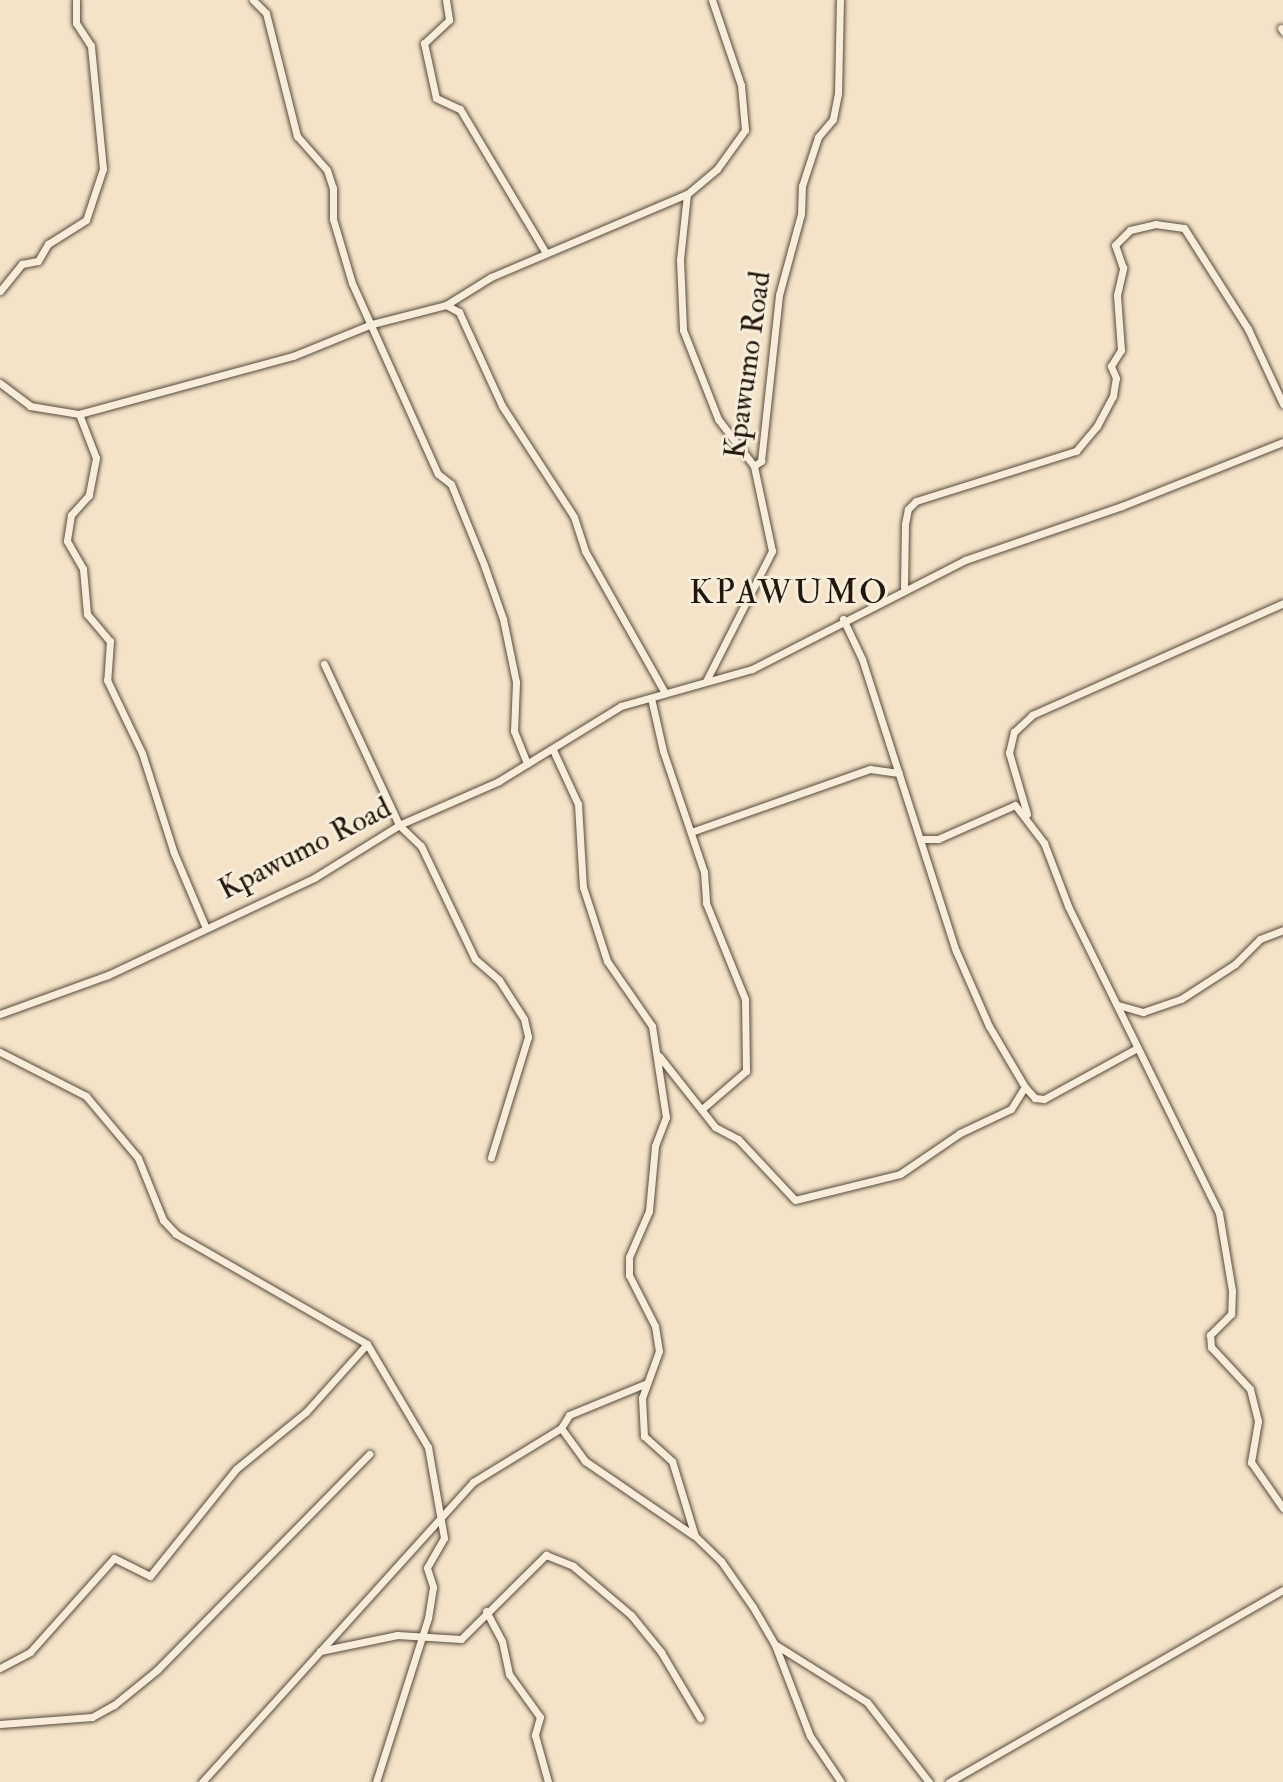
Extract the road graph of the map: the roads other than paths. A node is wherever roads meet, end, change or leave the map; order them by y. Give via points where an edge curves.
1 (76, 0) edge
2 (253, 0) edge
3 (446, 0) edge
4 (712, 0) edge
5 (840, 0) edge
6 (687, 194) junction
7 (546, 253) junction
8 (0, 291) edge
9 (446, 305) junction
10 (372, 324) junction
11 (0, 383) edge
12 (1283, 404) edge
13 (79, 414) junction
14 (1283, 442) edge
15 (754, 466) junction
16 (904, 587) junction
17 (1283, 603) edge
18 (843, 619) junction
19 (324, 664) dead end
20 (706, 681) junction
21 (665, 693) junction
22 (651, 698) junction
23 (553, 750) junction
24 (527, 764) junction
25 (899, 773) junction
26 (1027, 814) junction
27 (399, 825) junction
28 (691, 832) junction
29 (920, 839) junction
30 (205, 926) junction
31 (1283, 930) edge
32 (1118, 1005) junction
33 (0, 1014) edge
34 (1137, 1048) junction
35 (0, 1052) edge
36 (657, 1054) junction
37 (1025, 1087) junction
38 (702, 1109) junction
39 (491, 1157) dead end
40 (367, 1344) junction
41 (647, 1383) junction
42 (561, 1428) junction
43 (369, 1454) dead end
44 (1283, 1508) edge
45 (442, 1515) junction
46 (695, 1536) junction
47 (1283, 1590) edge
48 (486, 1611) junction
49 (423, 1635) junction
50 (775, 1645) junction
51 (318, 1652) junction
52 (0, 1668) edge
53 (700, 1718) dead end
54 (0, 1724) edge
55 (202, 1782) edge
56 (376, 1782) edge
57 (548, 1782) edge
58 (841, 1782) edge
59 (929, 1782) edge
60 (949, 1782) edge

1 - 8 street via 76,23 91,46 103,169 86,220 48,244 38,261 22,264
2 - 10 street via 266,13 297,136 327,170 333,219 352,283
3 - 7 street via 449,20 424,43 436,98 460,109
4 - 6 street via 741,85 745,130 717,169
5 - 15 street, Kpawumo Road via 838,94 833,119 818,137 802,186 801,214 779,295 761,461
6 - 7 street
6 - 15 street via 680,260 683,330 718,419
7 - 9 street
9 - 10 street
9 - 21 street via 459,312 502,406 574,517 585,551
10 - 13 street via 293,356
10 - 24 street via 438,474 451,484 465,515 503,619 516,682 514,731
11 - 13 street via 30,406
12 - 16 street via 1248,329 1184,228 1155,224 1130,230 1115,245 1123,268 1117,295 1121,350 1111,366 1116,378 1113,396 1097,426 1076,451 916,501 905,524
13 - 30 street via 96,458 89,495 71,515 67,541 83,569 87,614 110,641 107,680 136,739
14 - 16 street, Kpawumo Road
15 - 20 street, Kpawumo Road via 772,551
16 - 18 street, Kpawumo Road
17 - 26 street via 1032,715 1014,732 1009,753
18 - 20 street, Kpawumo Road via 752,669
18 - 25 street via 862,659
19 - 27 street
20 - 21 street, Kpawumo Road
21 - 22 street, Kpawumo Road
22 - 23 street, Kpawumo Road via 621,706
22 - 28 street
23 - 24 street, Kpawumo Road
23 - 36 street via 578,804 583,887 607,961 652,1026
24 - 27 street, Kpawumo Road via 453,805
25 - 28 street via 870,769
25 - 29 street
26 - 29 street via 1015,805 1003,807 938,839
26 - 32 street
27 - 30 street, Kpawumo Road via 314,878
27 - 39 street via 421,846 475,959 499,980 524,1019 528,1037
28 - 38 street via 715,928 741,979 747,1031 746,1071
29 - 37 street via 956,951 989,1026
30 - 33 street, Kpawumo Road via 108,975
31 - 32 street via 1260,939 1235,964 1181,999 1143,1012
32 - 34 street
34 - 37 street via 1044,1099
34 - 44 street via 1219,1213 1231,1314 1210,1335 1211,1347 1250,1389 1258,1421 1251,1462
35 - 40 street via 86,1096 138,1158 163,1220 176,1234
36 - 38 street
36 - 41 street via 666,1117 655,1146 649,1211 629,1257 629,1275 655,1326 659,1351
37 - 38 street via 1011,1109 960,1133 900,1174 795,1200
40 - 45 street via 428,1447
40 - 52 street via 306,1412 236,1469 150,1576 114,1558 30,1652
41 - 42 street via 569,1415
41 - 46 street via 642,1398 644,1436 672,1461
42 - 45 street via 473,1482
42 - 46 street via 585,1461
43 - 54 street via 157,1670 114,1705 92,1717
45 - 49 street via 444,1538 427,1568 433,1587
45 - 51 street
46 - 50 street via 721,1561
47 - 60 street
48 - 49 street via 461,1639
48 - 53 street via 546,1555 573,1566 631,1615 661,1652
48 - 57 street via 502,1641 509,1674 540,1717 535,1735
49 - 51 street via 397,1635
49 - 56 street
50 - 58 street via 810,1736
50 - 59 street via 867,1702
51 - 55 street

